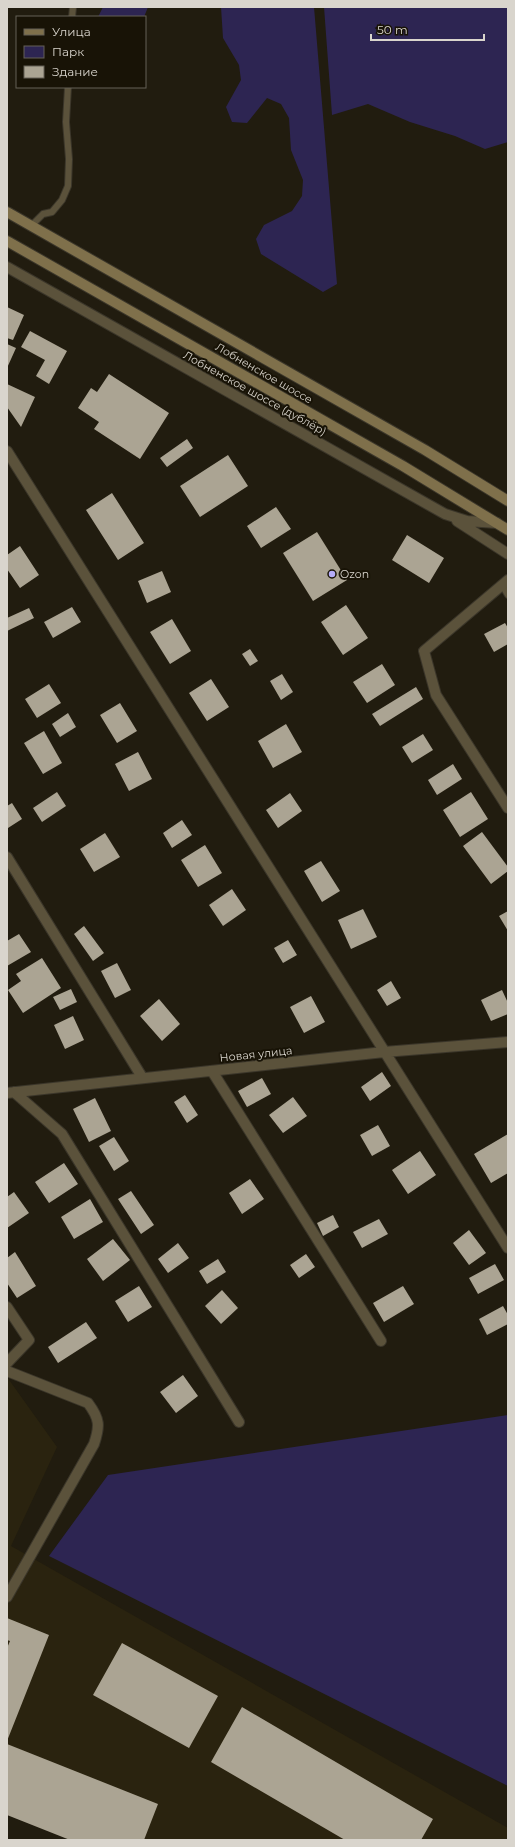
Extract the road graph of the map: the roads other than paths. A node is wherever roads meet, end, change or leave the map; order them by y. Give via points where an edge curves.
1 (68, 88) edge
2 (7, 212) edge
3 (31, 226) junction
4 (7, 241) edge
5 (7, 267) edge
6 (7, 451) edge
7 (508, 501) edge
8 (445, 514) junction
9 (497, 523) junction
10 (508, 530) edge
11 (508, 554) edge
12 (505, 583) edge
13 (508, 595) edge
14 (508, 808) edge
15 (7, 857) edge
16 (508, 1042) edge
17 (384, 1052) junction
18 (212, 1071) junction
19 (142, 1077) junction
20 (11, 1092) edge
21 (508, 1248) edge
22 (7, 1307) edge
23 (381, 1341) dead end
24 (7, 1363) edge
25 (7, 1371) edge
26 (239, 1422) dead end
27 (7, 1597) edge

1 - 3 lane via 68,186 62,200 52,212 44,214
2 - 3 main road, Лобненское шоссе
3 - 7 main road, Лобненское шоссе via 418,446
4 - 9 main road, Лобненское шоссе via 403,466
5 - 8 street, Лобненское шоссе (дублёр)
6 - 17 street
8 - 9 street, Лобненское шоссе (дублёр) via 467,521
8 - 11 street
9 - 10 main road, Лобненское шоссе
12 - 13 lane
12 - 14 street via 424,651 436,695
15 - 19 street
16 - 17 street, Новая улица
17 - 18 street, Новая улица
17 - 21 street
18 - 19 street, Новая улица
18 - 23 street
19 - 20 street, Новая улица
20 - 26 street via 62,1134
22 - 24 street via 29,1340
25 - 27 street via 88,1403 96,1414 99,1429 94,1444

